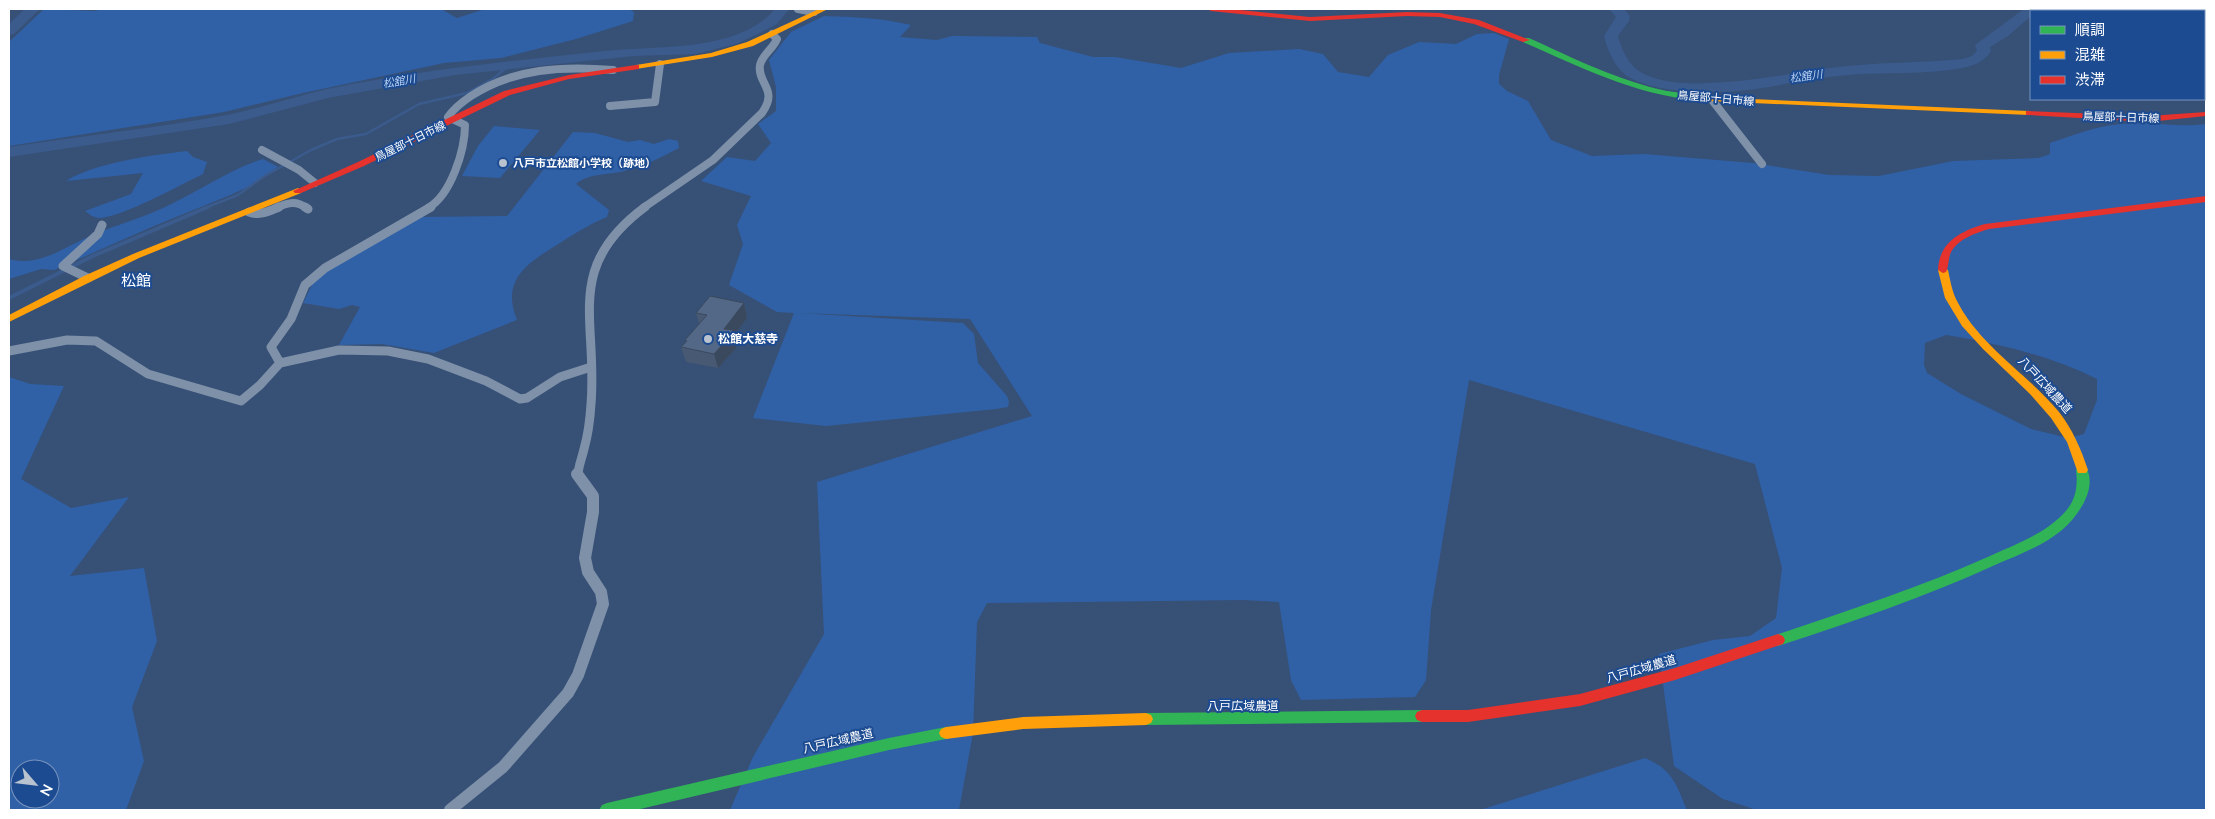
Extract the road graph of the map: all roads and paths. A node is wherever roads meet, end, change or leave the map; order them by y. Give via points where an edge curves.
1 (798, 9) edge
2 (1211, 9) edge
3 (819, 11) edge
4 (772, 34) junction
5 (660, 64) junction
6 (1712, 100) junction
7 (610, 106) dead end
8 (2206, 114) edge
9 (454, 119) junction
10 (262, 150) dead end
11 (1762, 164) dead end
12 (316, 183) junction
13 (2206, 199) edge
14 (308, 209) dead end
15 (248, 212) junction
16 (102, 225) dead end
17 (88, 278) junction
18 (9, 319) edge
19 (9, 351) edge
20 (280, 363) junction
21 (591, 367) junction
22 (450, 810) edge
23 (607, 810) edge

1 - 3 street
2 - 6 main road, 鳥屋部十日市線 via 1314,19 1420,14 1456,17 1504,31 1634,84 1665,93
3 - 4 main road, 鳥屋部十日市線
4 - 5 main road, 鳥屋部十日市線 via 729,51
4 - 21 street via 777,38 776,43 760,66 769,89 766,108 714,158 633,216 600,254 591,281
5 - 7 street via 655,102
5 - 9 main road, 鳥屋部十日市線 via 530,86 486,102
6 - 8 main road, 鳥屋部十日市線 via 2148,118
6 - 11 street
9 - 12 main road, 鳥屋部十日市線
9 - 20 street via 465,125 465,130 453,181 445,194 435,204 325,268 305,284 291,319 271,348
10 - 12 street
12 - 15 main road, 鳥屋部十日市線
13 - 23 main road, 八戸広域農道 via 1997,224 1969,231 1946,251 1940,276 1952,306 2061,421 2080,458 2084,487 2074,511 2046,536 1920,592 1675,674 1551,705 1468,716 1024,723 889,744
14 - 15 street via 304,204 295,202 258,214
15 - 17 main road, 鳥屋部十日市線
16 - 17 street via 98,234 63,266
17 - 18 main road, 鳥屋部十日市線
19 - 20 street via 67,340 96,341 148,374 241,402
20 - 21 street via 339,350 388,351 447,365 520,399 566,374
21 - 22 street via 589,435 577,474 593,496 594,506 584,552 586,566 602,592 603,604 578,675 568,693 503,767

